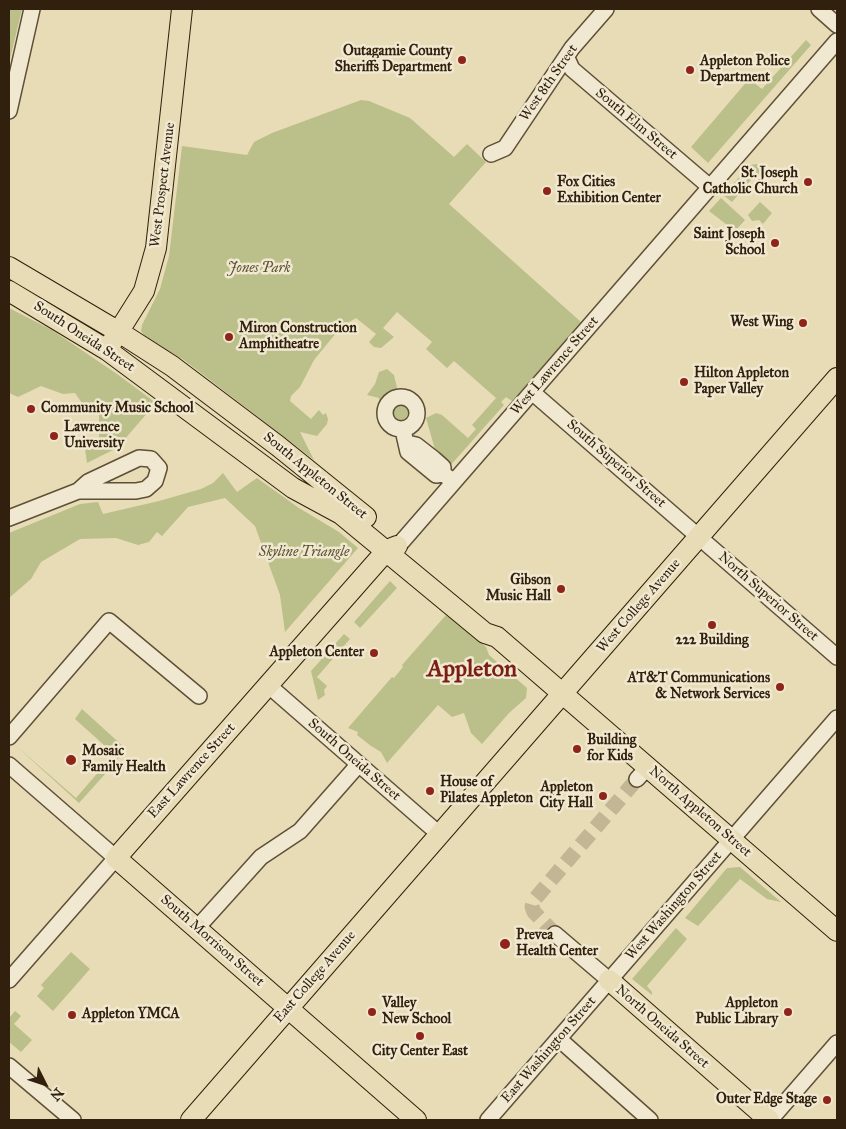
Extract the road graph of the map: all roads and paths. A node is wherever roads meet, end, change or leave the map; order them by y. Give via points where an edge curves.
1 (32, 9) edge
2 (182, 9) edge
3 (194, 9) edge
4 (606, 9) edge
5 (819, 9) edge
6 (837, 25) edge
7 (837, 41) edge
8 (179, 50) junction
9 (567, 58) junction
10 (9, 111) edge
11 (491, 154) dead end
12 (710, 187) junction
13 (9, 267) edge
14 (9, 291) edge
15 (119, 332) junction
16 (107, 350) junction
17 (837, 378) edge
18 (158, 386) joint
19 (532, 392) junction
20 (405, 436) dead end
21 (448, 478) junction
22 (78, 491) dead end
23 (9, 518) edge
24 (699, 537) junction
25 (393, 548) junction
26 (837, 656) edge
27 (268, 685) junction
28 (562, 693) junction
29 (199, 696) dead end
30 (837, 718) edge
31 (9, 737) edge
32 (359, 764) junction
33 (9, 765) edge
34 (439, 834) junction
35 (732, 840) junction
36 (116, 858) junction
37 (197, 928) junction
38 (837, 931) edge
39 (555, 934) tunnel mouth
40 (9, 980) edge
41 (609, 980) junction
42 (288, 1008) junction
43 (559, 1039) junction
44 (837, 1043) edge
45 (9, 1066) edge
46 (73, 1120) edge
47 (191, 1120) edge
48 (416, 1120) edge
49 (488, 1120) edge
50 (650, 1120) edge
51 (770, 1120) edge

1 - 10 street
2 - 8 main road, West Prospect Avenue
3 - 8 main road via 193,23
4 - 9 street, West 8th Street
5 - 6 street
7 - 12 street, West Lawrence Street
8 - 15 main road, West Prospect Avenue via 156,248 144,291
9 - 11 street, West 8th Street via 505,148
9 - 12 street, South Elm Street via 572,69
12 - 19 street, West Lawrence Street
13 - 15 main road, South Oneida Street
14 - 16 main road, South Oneida Street
15 - 16 main road, West Prospect Avenue
15 - 25 main road, South Appleton Street via 172,366 278,446
16 - 18 main road, South Oneida Street
17 - 24 main road, West College Avenue
18 - 25 main road, South Appleton Street via 292,488 341,514
19 - 21 street, West Lawrence Street
19 - 24 street, South Superior Street
20 - 21 street via 408,452 436,476
21 - 25 street, West Lawrence Street
22 - 23 street
24 - 26 street, North Superior Street
24 - 28 main road, West College Avenue
25 - 27 main road, West Lawrence Street
25 - 28 main road, South Appleton Street via 485,634 497,637
27 - 32 street, South Oneida Street
27 - 36 main road, East Lawrence Street
28 - 34 main road, West College Avenue
28 - 35 main road, North Appleton Street via 642,773
29 - 31 street via 108,621
30 - 35 street, West Washington Street
32 - 34 street, South Oneida Street
32 - 37 street via 300,831 261,857
33 - 36 street
34 - 42 main road, East College Avenue
35 - 38 main road, North Appleton Street
35 - 41 street, West Washington Street
36 - 37 main road, South Morrison Street
36 - 40 street, East Lawrence Street
37 - 42 main road, South Morrison Street
39 - 41 street, North Oneida Street
41 - 43 street, East Washington Street
41 - 51 main road, North Oneida Street
42 - 47 main road, East College Avenue
42 - 48 main road, South Morrison Street
43 - 49 street, East Washington Street
43 - 50 street
44 - 51 street
45 - 46 street

